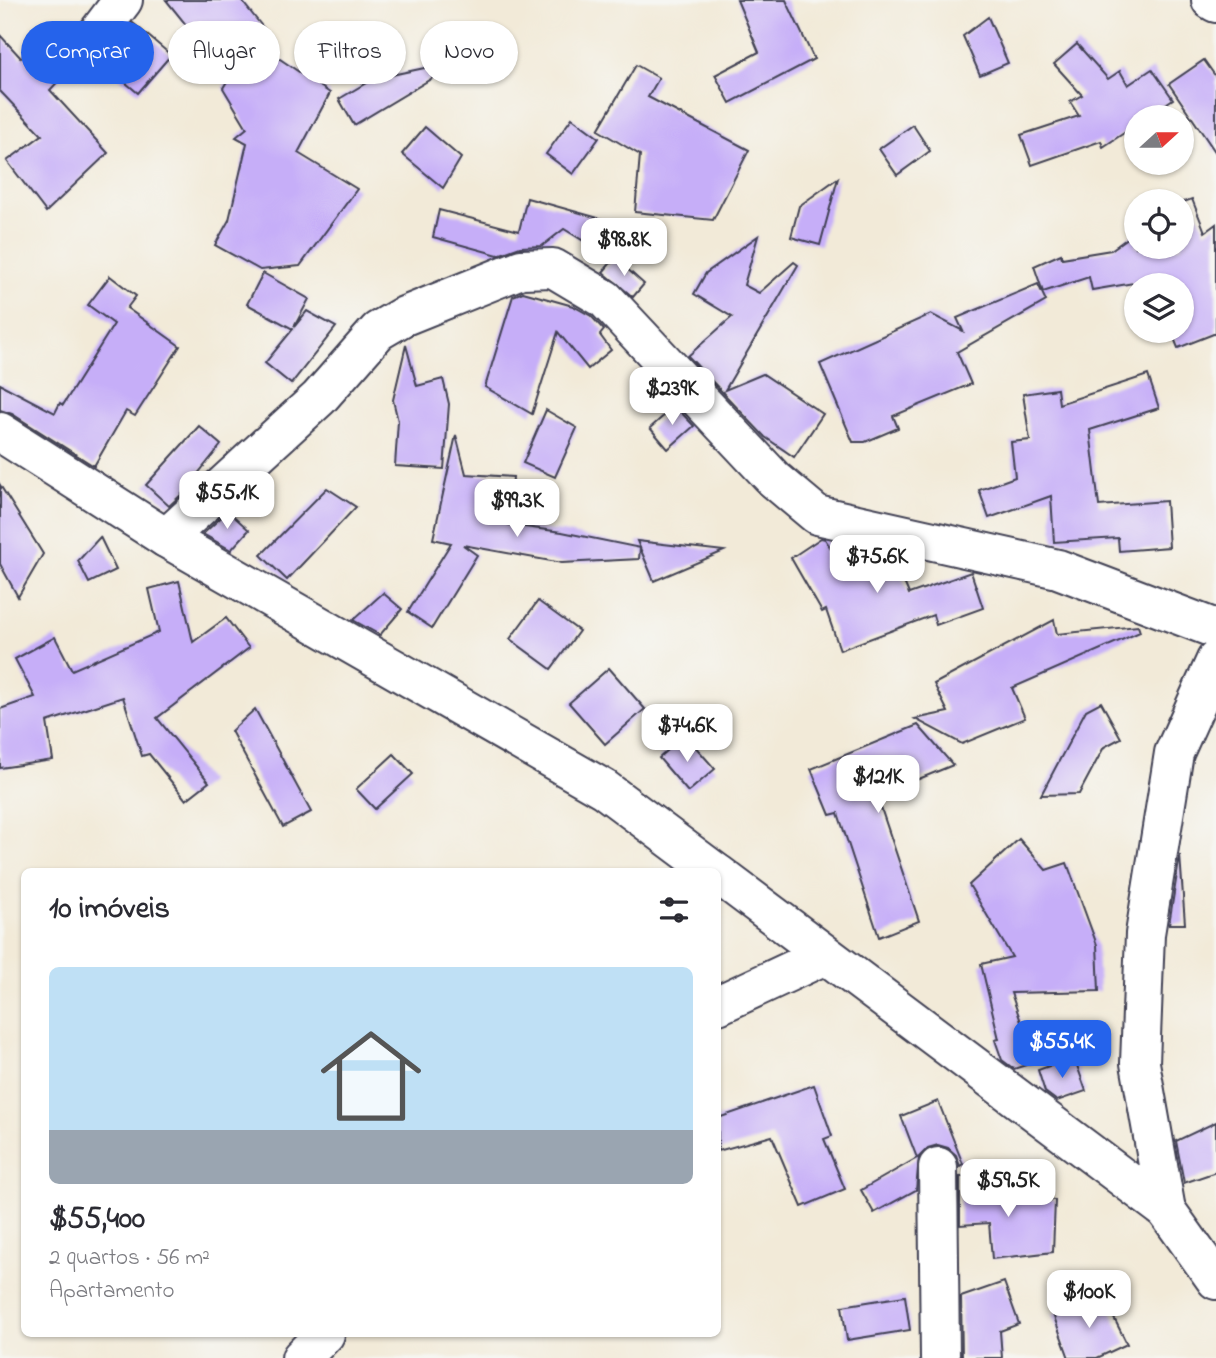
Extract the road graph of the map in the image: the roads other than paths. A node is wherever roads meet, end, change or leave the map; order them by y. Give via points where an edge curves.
1 (123, 0) edge
2 (1211, 0) edge
3 (1216, 3) edge
4 (107, 21) edge
5 (0, 432) edge
6 (166, 538) junction
7 (1216, 629) edge
8 (1216, 660) edge
9 (709, 868) edge
10 (721, 877) edge
11 (823, 956) junction
12 (721, 1004) edge
13 (938, 1167) dead end
14 (1166, 1210) junction
15 (1216, 1280) edge
16 (323, 1337) edge
17 (326, 1337) edge
18 (301, 1358) edge
19 (330, 1358) edge
20 (940, 1358) edge

1 - 4 street
2 - 3 street
5 - 6 street
6 - 7 street via 319,398 378,331 521,269 553,268 605,299 774,479 817,515 1058,569
6 - 9 street via 604,789
8 - 14 street via 1174,753 1145,934 1140,1063
10 - 11 street
11 - 12 street
11 - 14 street
13 - 20 street
14 - 15 street
16 - 18 street
17 - 19 street

